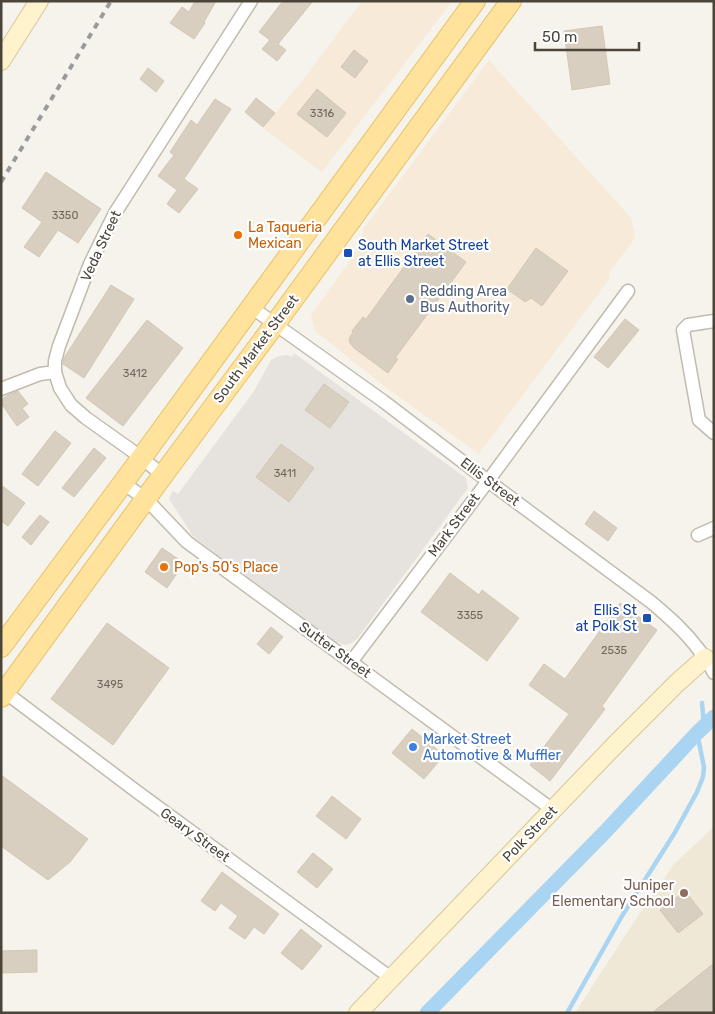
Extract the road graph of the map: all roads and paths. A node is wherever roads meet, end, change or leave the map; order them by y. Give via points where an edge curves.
1 (39, 1) edge
2 (251, 1) edge
3 (475, 1) edge
4 (511, 1) edge
5 (1, 61) edge
6 (393, 114) junction
7 (418, 128) junction
8 (628, 291) dead end
9 (251, 307) junction
10 (714, 321) edge
11 (275, 324) junction
12 (55, 372) junction
13 (1, 389) edge
14 (714, 433) edge
15 (141, 458) junction
16 (162, 474) junction
17 (488, 481) junction
18 (123, 483) junction
19 (146, 499) junction
20 (714, 528) edge
21 (698, 535) dead end
22 (1, 647) edge
23 (709, 655) edge
24 (351, 662) junction
25 (714, 673) edge
26 (3, 693) edge
27 (552, 810) junction
28 (391, 978) junction
29 (358, 1013) edge

1 - 5 street
2 - 12 street, Veda Street via 115,212 90,264 59,346
3 - 6 main road, South Market Street
4 - 7 main road, South Market Street
6 - 7 main road
6 - 9 main road, South Market Street
7 - 11 main road, South Market Street
8 - 17 street, Mark Street
9 - 11 street, Ellis Street
9 - 15 main road, South Market Street
10 - 14 street via 688,325 683,330 699,420
11 - 16 main road, South Market Street
11 - 17 street, Ellis Street
12 - 13 street via 40,374
12 - 15 street, Veda Street via 71,405
15 - 16 street, Veda Street
15 - 18 main road, South Market Street
16 - 19 main road, South Market Street
17 - 23 street, Ellis Street via 666,614
17 - 24 street, Mark Street
18 - 19 street, Sutter Street
18 - 22 main road, South Market Street
19 - 24 street, Sutter Street via 186,542
19 - 26 main road, South Market Street
20 - 21 street
23 - 25 street, Ellis Street
23 - 27 street, Polk Street via 677,682
24 - 27 street, Sutter Street
26 - 28 street, Geary Street
27 - 28 street, Polk Street
28 - 29 street, Polk Street

